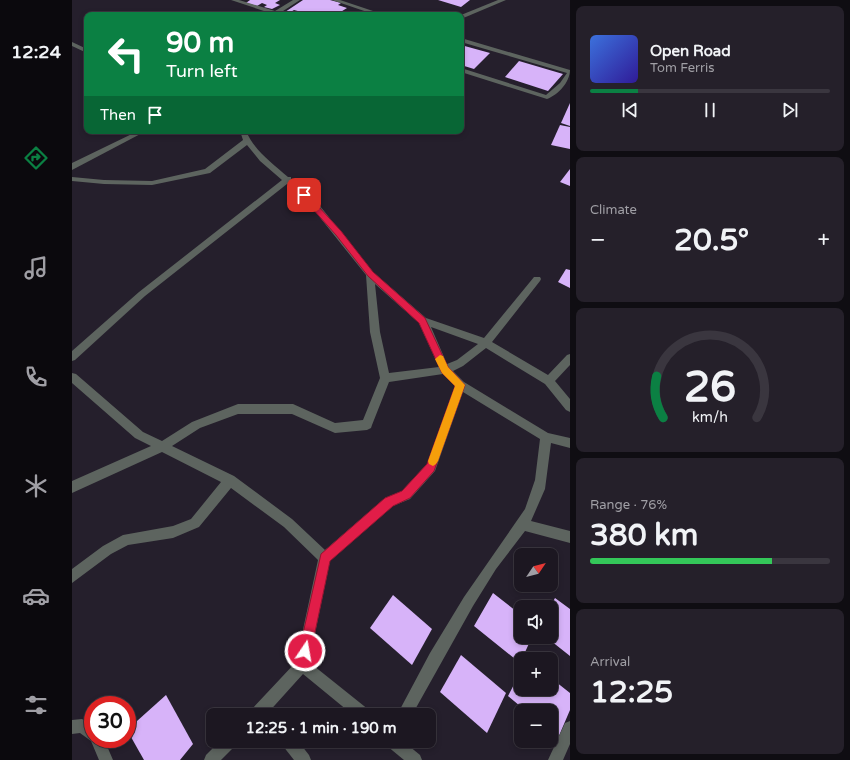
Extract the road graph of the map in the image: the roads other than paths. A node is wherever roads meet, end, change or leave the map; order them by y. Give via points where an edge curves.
1 (234, 0) edge
2 (296, 0) edge
3 (335, 0) edge
4 (503, 0) edge
5 (363, 9) junction
6 (273, 12) edge
7 (281, 12) edge
8 (358, 12) edge
9 (372, 12) edge
10 (464, 16) edge
11 (464, 41) edge
12 (72, 44) edge
13 (84, 50) edge
14 (464, 71) edge
15 (570, 73) edge
16 (137, 134) edge
17 (244, 134) edge
18 (247, 141) junction
19 (72, 168) edge
20 (72, 179) edge
21 (288, 179) junction
22 (370, 274) junction
23 (537, 279) dead end
24 (422, 321) junction
25 (486, 343) junction
26 (72, 356) edge
27 (570, 358) edge
28 (445, 370) junction
29 (72, 377) edge
30 (385, 378) junction
31 (549, 381) junction
32 (460, 385) junction
33 (570, 407) edge
34 (546, 437) junction
35 (570, 443) edge
36 (163, 446) junction
37 (230, 480) junction
38 (72, 487) edge
39 (523, 525) junction
40 (570, 537) edge
41 (325, 558) junction
42 (72, 577) edge
43 (302, 665) junction
44 (265, 708) edge
45 (355, 708) edge
46 (408, 708) edge
47 (72, 727) edge
48 (84, 728) edge
49 (570, 728) edge
50 (101, 748) edge
51 (223, 748) edge
52 (294, 748) edge
53 (400, 748) edge
54 (106, 760) edge
55 (211, 760) edge
56 (304, 760) edge
57 (415, 760) edge
58 (555, 760) edge

1 - 6 street
2 - 7 street
3 - 5 street
4 - 10 street
5 - 8 street
5 - 9 street
11 - 15 street
12 - 13 street
14 - 15 street via 547,97
16 - 19 street
17 - 18 street
18 - 20 street via 207,170 152,183
18 - 21 street via 263,159
21 - 22 street via 339,233
21 - 26 street via 142,294
22 - 24 street
22 - 30 street via 375,332
23 - 25 street
24 - 25 street
24 - 28 street
25 - 28 street
25 - 31 street
27 - 31 street
28 - 30 street
28 - 32 street
29 - 36 street via 139,435
30 - 36 street via 367,425 335,428 293,409 238,409 196,425
31 - 33 street
32 - 34 street
32 - 41 street via 431,467 406,494 389,502
34 - 35 street
34 - 39 street via 544,468 534,504
36 - 37 street
36 - 38 street
37 - 41 street via 288,523
37 - 42 street via 195,523 173,532 127,539 107,550
39 - 40 street
39 - 46 street via 492,565 442,645
41 - 43 street
43 - 44 street
43 - 45 street
47 - 48 street
49 - 58 street
50 - 54 street
51 - 55 street
52 - 56 street
53 - 57 street

